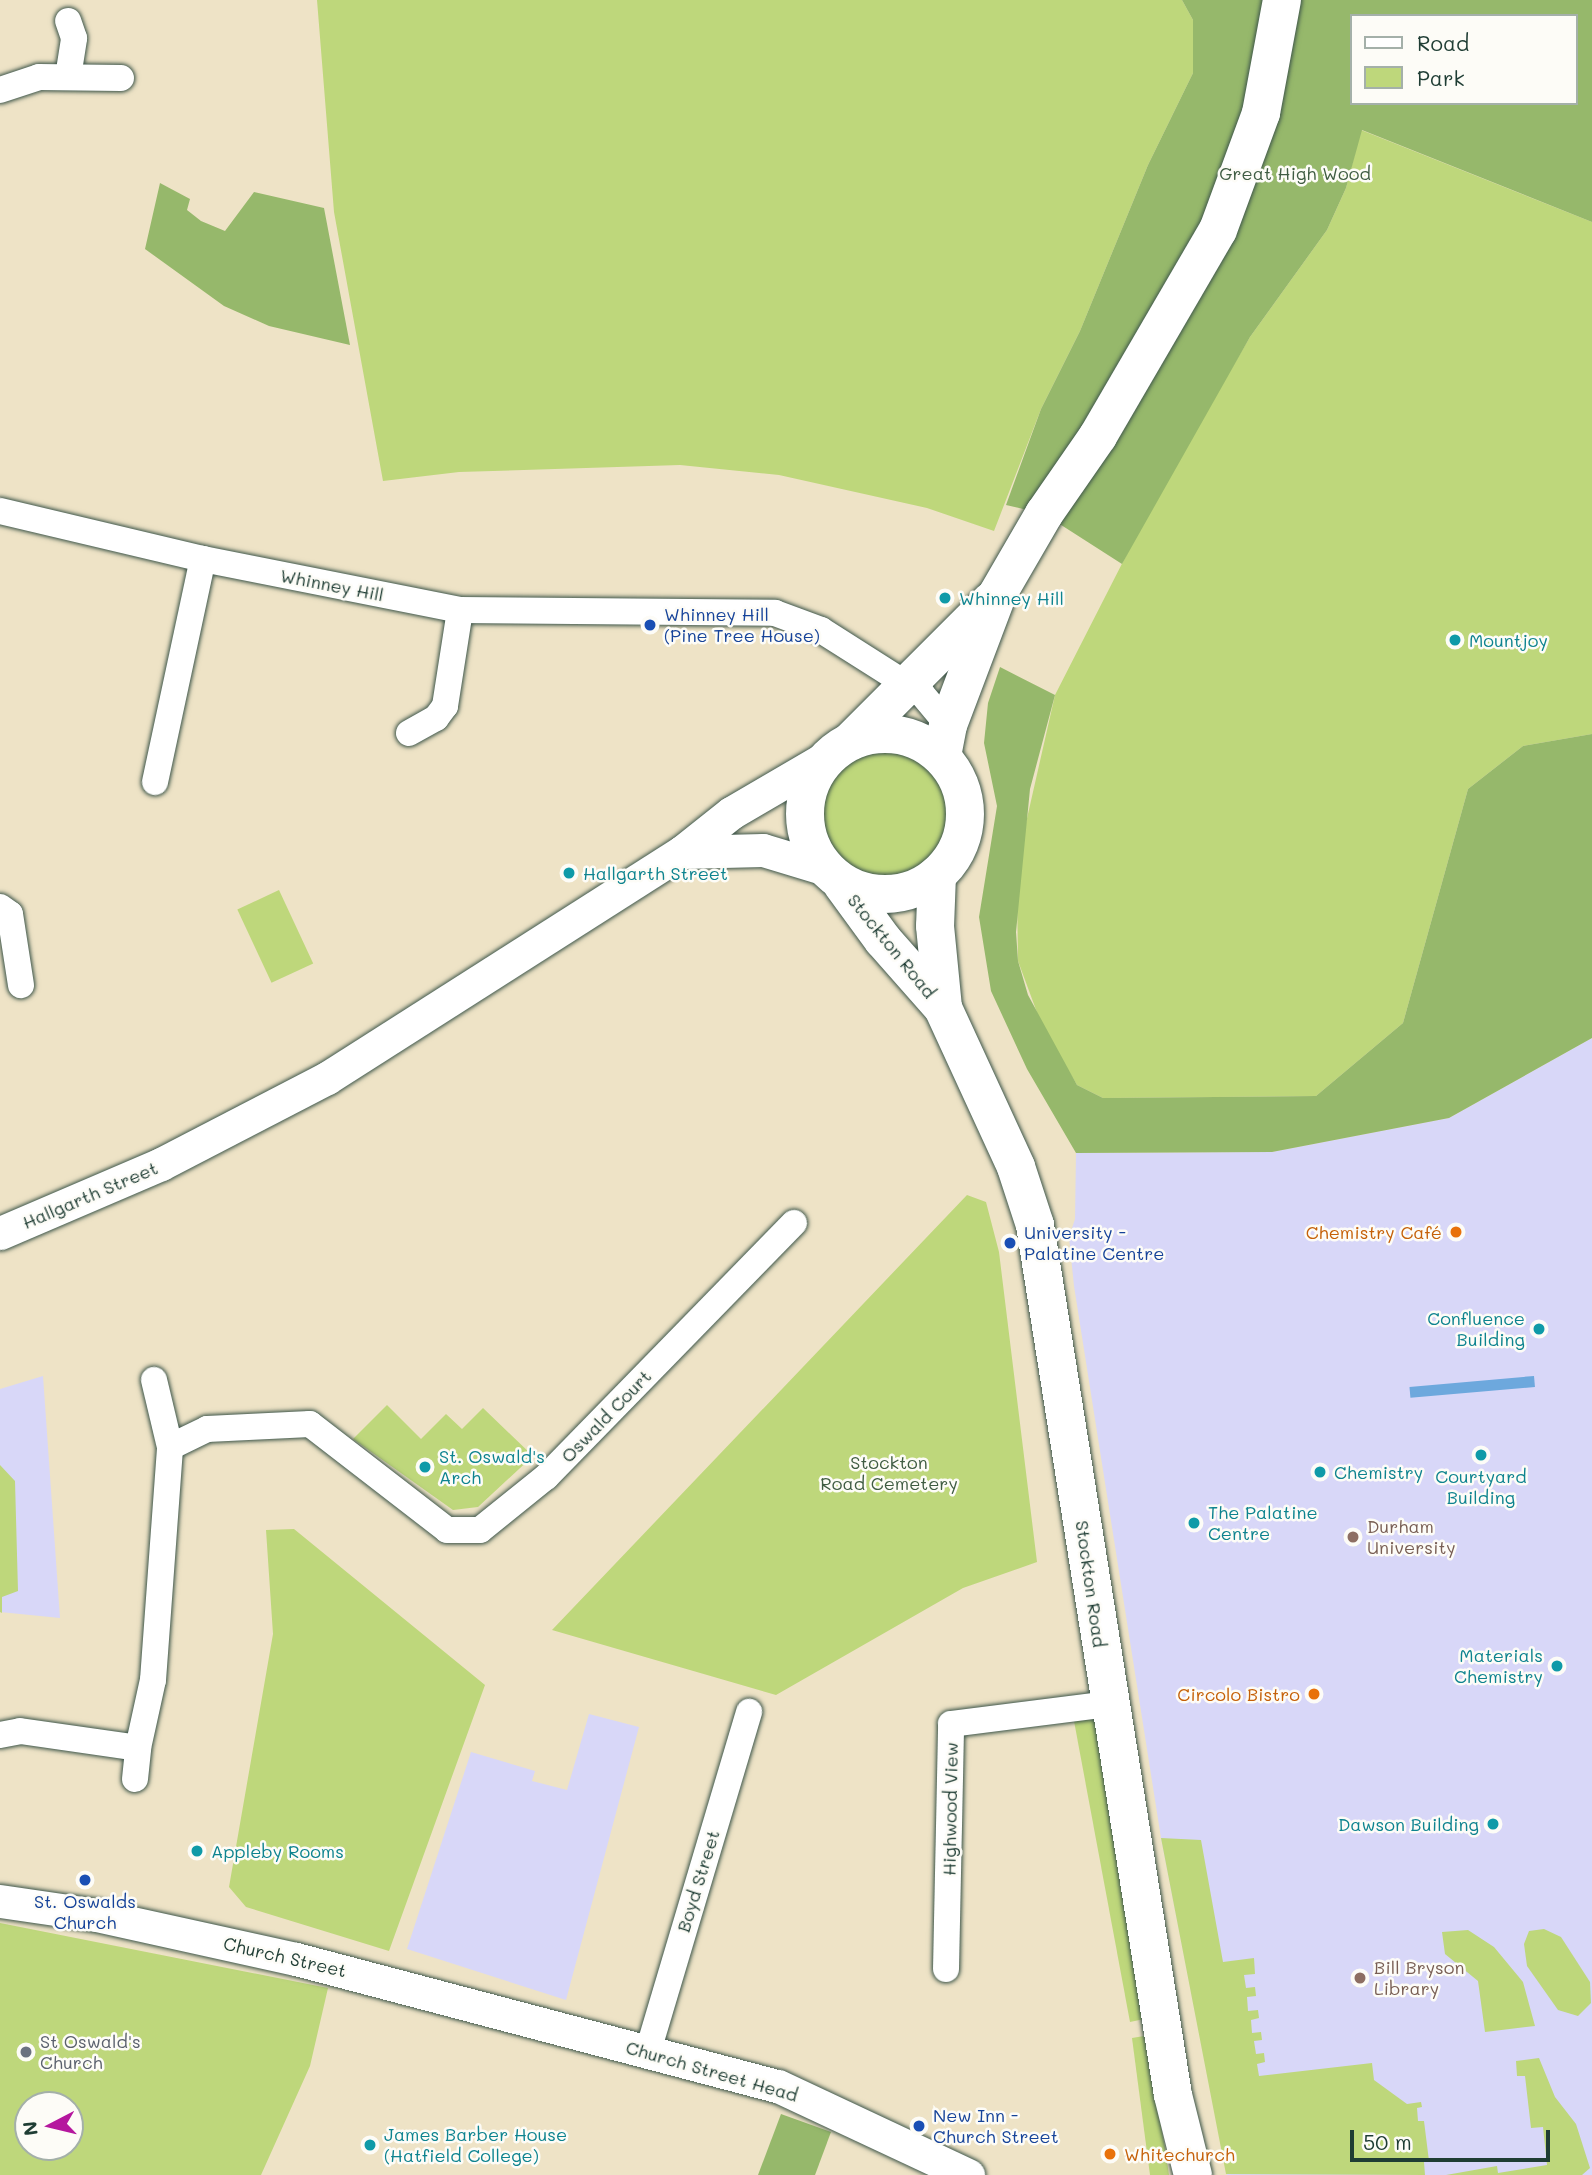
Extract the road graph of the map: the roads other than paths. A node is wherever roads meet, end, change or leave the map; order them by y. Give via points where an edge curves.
1 (1282, 0) edge
2 (68, 21) dead end
3 (68, 77) junction
4 (121, 78) dead end
5 (0, 90) edge
6 (0, 511) edge
7 (203, 559) junction
8 (997, 594) junction
9 (460, 610) junction
10 (906, 684) junction
11 (409, 733) dead end
12 (945, 740) junction
13 (841, 747) junction
14 (155, 782) dead end
15 (682, 852) junction
16 (937, 875) junction
17 (835, 877) junction
18 (7, 903) edge
19 (21, 985) dead end
20 (943, 1008) junction
21 (794, 1223) dead end
22 (0, 1233) edge
23 (154, 1380) dead end
24 (170, 1447) junction
25 (1109, 1704) junction
26 (749, 1712) dead end
27 (0, 1735) edge
28 (138, 1748) junction
29 (135, 1779) dead end
30 (0, 1900) edge
31 (946, 1969) dead end
32 (566, 2029) joint
33 (648, 2051) junction
34 (968, 2175) edge
35 (1193, 2175) edge

1 - 8 main road via 1261,113 1218,230 1098,436
2 - 3 street via 74,38
3 - 4 street
3 - 5 street via 39,77
6 - 7 street, Whinney Hill
7 - 9 street, Whinney Hill
7 - 14 street
8 - 10 main road
8 - 12 main road
9 - 10 street, Whinney Hill via 775,613 821,630
9 - 11 street via 444,706 436,718
10 - 12 street, Whinney Hill via 922,694
10 - 13 main road
12 - 13 main road via 922,742 899,734 875,734
12 - 16 main road via 965,804 959,842
13 - 15 street, Hallgarth Street via 730,813
13 - 17 main road via 815,775 806,802 813,852
15 - 17 street via 763,850
15 - 22 street, Hallgarth Street via 327,1078 161,1164
16 - 17 main road via 892,893
16 - 20 main road, Stockton Road via 935,926
17 - 20 main road, Stockton Road
18 - 19 street
20 - 25 main road, Stockton Road via 1016,1167 1035,1225
21 - 24 street, Oswald Court via 546,1477 480,1531 447,1530 310,1424 207,1429
23 - 24 street
24 - 28 street via 153,1680
25 - 31 street, Highwood View via 951,1724
25 - 35 main road, Stockton Road via 1173,2095
26 - 33 street, Boyd Street
27 - 28 street via 20,1731
28 - 29 street
30 - 32 street, Church Street via 96,1915 296,1959
32 - 33 street, Church Street Head
33 - 34 street, Church Street Head via 778,2086

